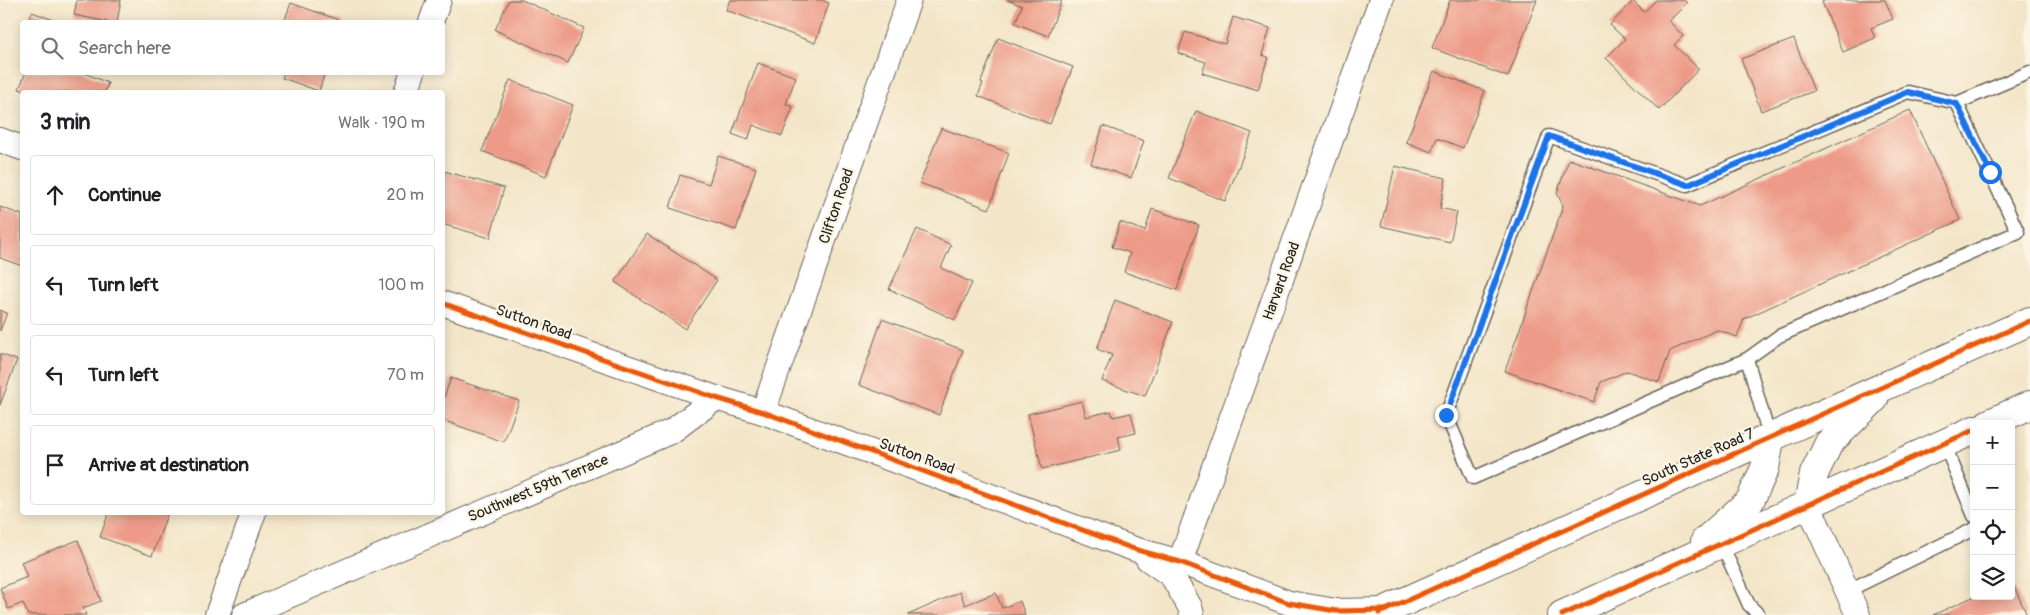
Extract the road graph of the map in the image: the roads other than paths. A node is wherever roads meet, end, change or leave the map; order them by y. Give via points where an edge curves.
1 (439, 0) edge
2 (909, 0) edge
3 (1381, 0) edge
4 (432, 20) edge
5 (2030, 72) edge
6 (412, 75) edge
7 (407, 90) edge
8 (1957, 104) junction
9 (0, 140) edge
10 (20, 147) edge
11 (445, 304) edge
12 (2030, 321) edge
13 (1747, 359) junction
14 (1887, 385) junction
15 (716, 398) junction
16 (2030, 405) edge
17 (763, 412) junction
18 (1997, 420) edge
19 (1970, 432) edge
20 (1770, 439) junction
21 (1944, 443) junction
22 (1808, 504) junction
23 (1972, 510) edge
24 (253, 515) edge
25 (1970, 531) edge
26 (1721, 543) junction
27 (1134, 550) junction
28 (1685, 559) junction
29 (1180, 562) junction
30 (1847, 591) junction
31 (1380, 612) edge
32 (217, 615) edge
33 (244, 615) edge
34 (1192, 615) edge
35 (1562, 615) edge
36 (1759, 615) edge
37 (1858, 615) edge

1 - 4 street
2 - 17 street, Clifton Road
3 - 29 street, Harvard Road
5 - 8 lane
6 - 7 street
8 - 13 lane via 2018,232 1779,336
8 - 13 lane via 1908,92 1688,185 1549,136 1446,415 1473,478
9 - 10 street
11 - 15 street, Sutton Road
12 - 14 main road, South State Road 7
13 - 20 lane
14 - 20 main road, South State Road 7
14 - 22 main road via 1830,443 1814,474
15 - 17 street, Sutton Road
15 - 33 street, Southwest 59th Terrace via 672,431
16 - 18 main road
17 - 27 street, Sutton Road
19 - 21 main road
20 - 28 main road via 1765,468 1750,501
20 - 31 main road, South State Road 7
21 - 22 main road
21 - 23 lane
22 - 26 main road
22 - 30 street
24 - 32 street
25 - 30 lane
26 - 28 main road
26 - 36 lane via 1749,604
27 - 29 street, Sutton Road
27 - 34 street, Sutton Road via 1172,576
28 - 35 main road
29 - 31 street, Sutton Road via 1289,603 1336,611
30 - 37 street

